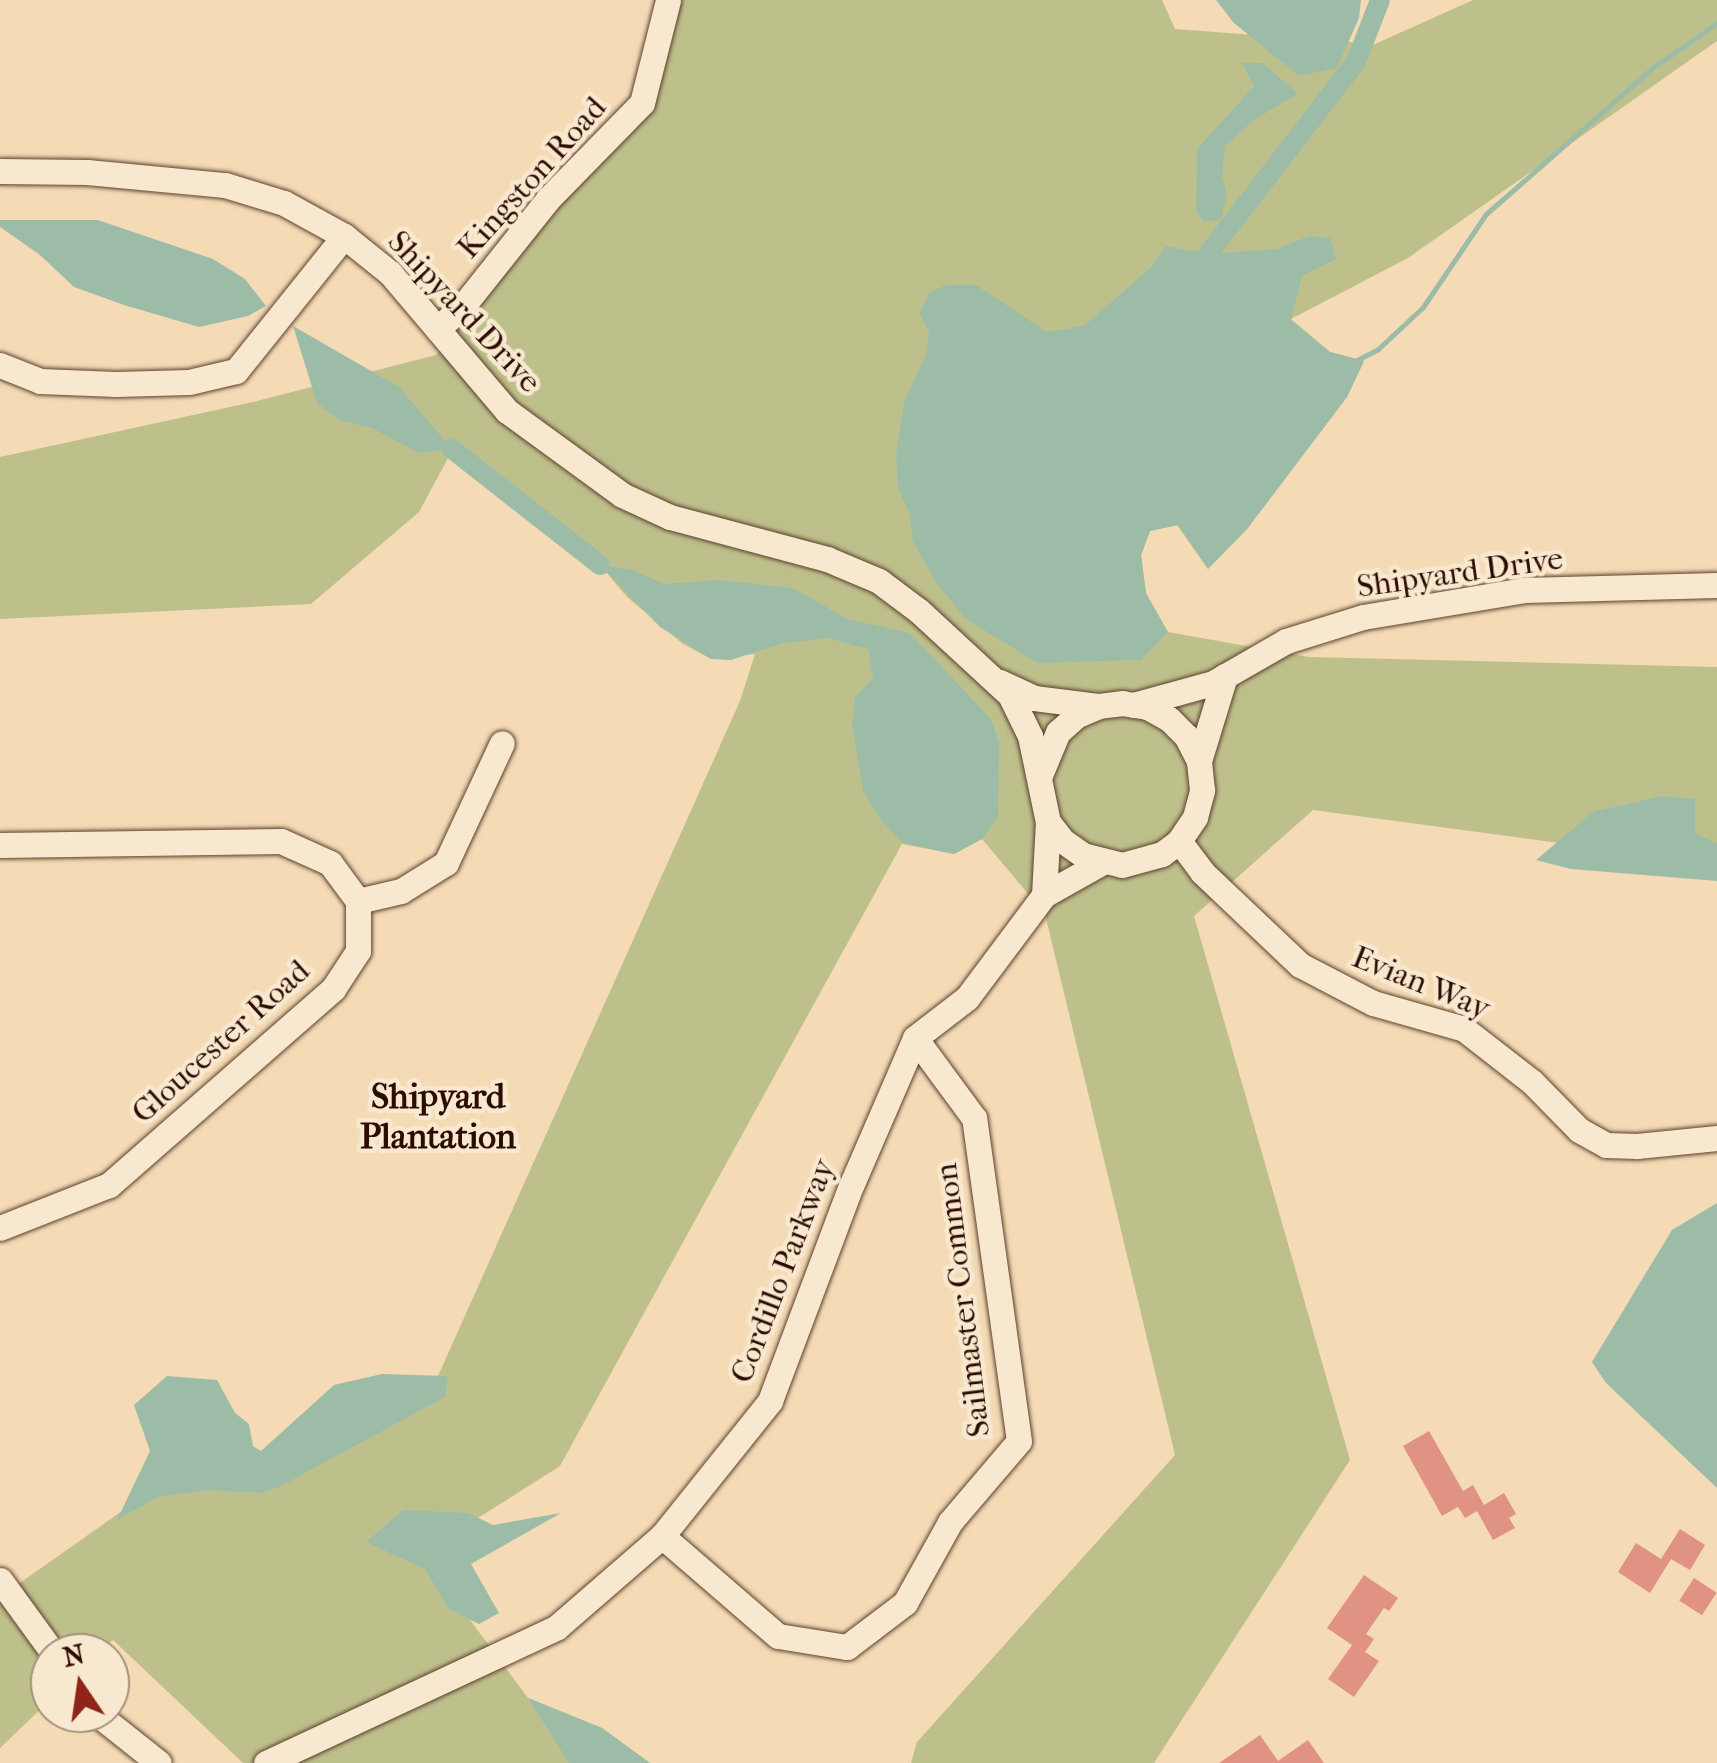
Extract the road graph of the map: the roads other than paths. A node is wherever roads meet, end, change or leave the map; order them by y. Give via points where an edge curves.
1 (668, 0) edge
2 (0, 170) edge
3 (344, 236) junction
4 (438, 329) junction
5 (0, 364) edge
6 (1717, 586) edge
7 (1225, 676) junction
8 (1000, 682) junction
9 (1134, 705) junction
10 (1098, 706) junction
11 (502, 743) dead end
12 (1199, 761) junction
13 (1040, 776) junction
14 (1048, 822) junction
15 (1179, 840) junction
16 (0, 846) edge
17 (1101, 863) junction
18 (1044, 896) junction
19 (358, 901) junction
20 (915, 1038) junction
21 (1717, 1138) edge
22 (0, 1228) edge
23 (662, 1536) junction
24 (0, 1580) edge
25 (38, 1633) edge
26 (121, 1733) edge
27 (159, 1763) edge
28 (266, 1763) edge

1 - 4 street, Kingston Road via 642,102 548,199
2 - 3 street, Shipyard Drive via 225,185 284,202
3 - 4 street, Shipyard Drive via 373,256
3 - 5 street via 276,326 236,371 223,376 134,384 40,381
4 - 8 street, Shipyard Drive via 507,412 622,494 670,517 827,559 878,581
6 - 7 street, Shipyard Drive via 1524,590 1432,603 1286,641
7 - 9 street, Shipyard Drive
7 - 12 street
8 - 10 street, Shipyard Drive via 1034,698
8 - 13 street, Shipyard Drive via 1030,736
9 - 10 street
9 - 12 street via 1169,719
10 - 13 street via 1058,732
11 - 19 street via 446,863 401,892
12 - 15 street via 1198,803
13 - 14 street
14 - 17 street via 1062,841
14 - 18 street
15 - 17 street via 1143,862
15 - 21 street, Evian Way via 1215,886 1300,966 1373,1003 1464,1029 1532,1082 1579,1130 1606,1145
16 - 19 street via 281,841 330,863
17 - 18 street, Cordillo Parkway
18 - 20 street, Cordillo Parkway via 967,998
19 - 22 street, Gloucester Road via 358,951 333,989 109,1185
20 - 23 street, Cordillo Parkway via 850,1186 770,1401
20 - 23 street, Sailmaster Common via 974,1118 1019,1441 950,1522 904,1603 847,1647 778,1636
23 - 28 street, Cordillo Parkway via 557,1627
24 - 25 street
26 - 27 street

